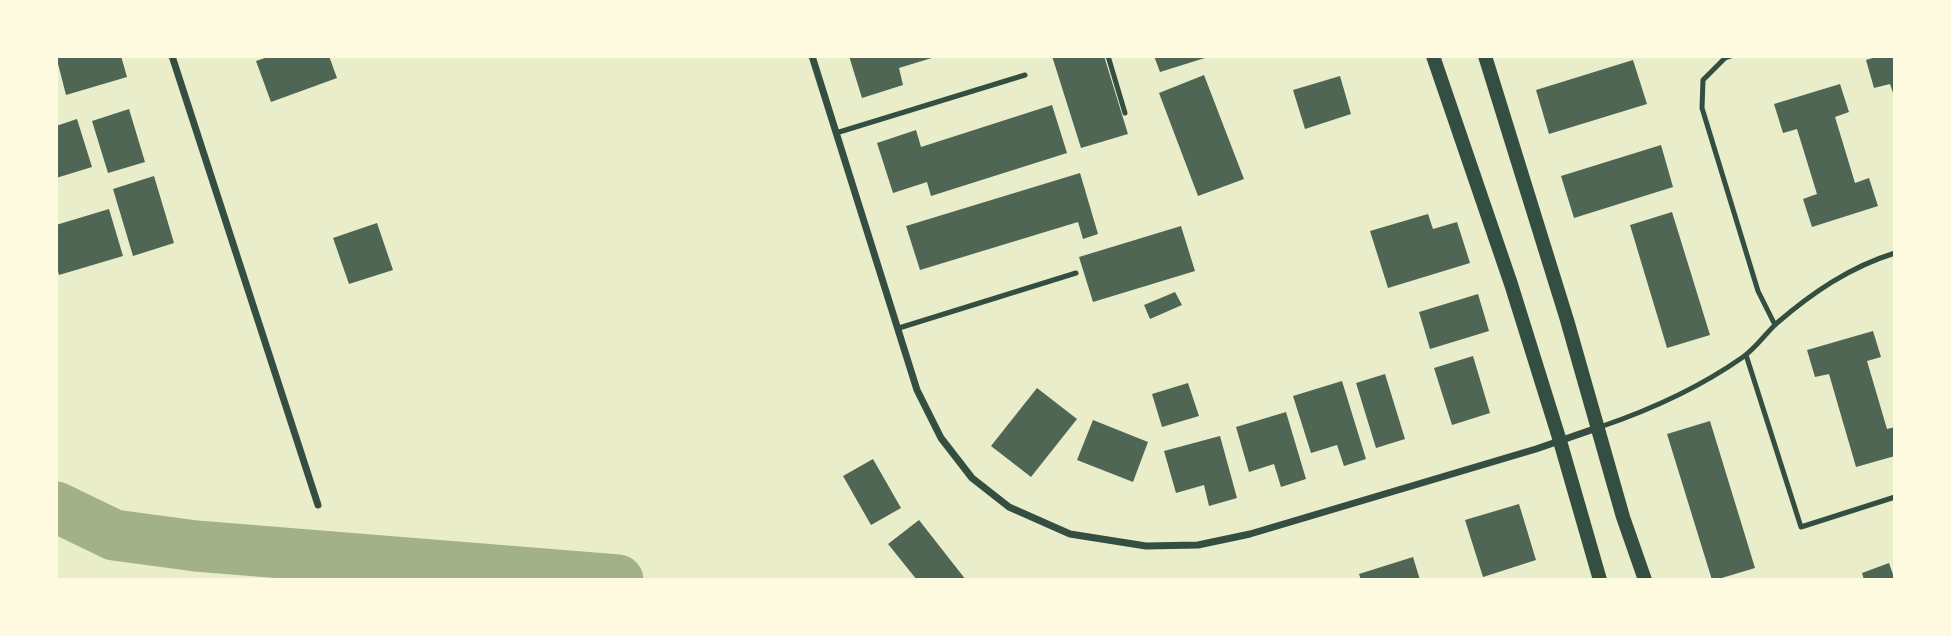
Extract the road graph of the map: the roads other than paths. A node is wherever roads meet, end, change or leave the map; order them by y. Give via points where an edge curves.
1 (172, 56) edge
2 (812, 56) edge
3 (1108, 56) edge
4 (1433, 56) edge
5 (1485, 56) edge
6 (1731, 56) edge
7 (1024, 75) dead end
8 (1125, 113) dead end
9 (836, 133) junction
10 (1895, 253) edge
11 (1076, 273) dead end
12 (1775, 325) junction
13 (899, 328) junction
14 (1745, 355) junction
15 (1597, 428) junction
16 (1560, 441) junction
17 (1895, 497) edge
18 (318, 505) dead end
19 (1601, 580) edge
20 (1645, 580) edge

1 - 18 street
2 - 9 street
3 - 8 lane
4 - 16 main road
5 - 15 main road
6 - 12 lane via 1703,80 1702,108 1758,291
7 - 9 lane
9 - 13 street
10 - 12 lane via 1866,262 1822,287
11 - 13 lane
12 - 14 lane
13 - 16 street via 917,390 941,439 972,478 1009,508 1070,534 1146,546 1198,545 1250,534
14 - 15 lane via 1702,384
14 - 17 lane via 1801,527
15 - 16 street
15 - 20 main road
16 - 19 main road

